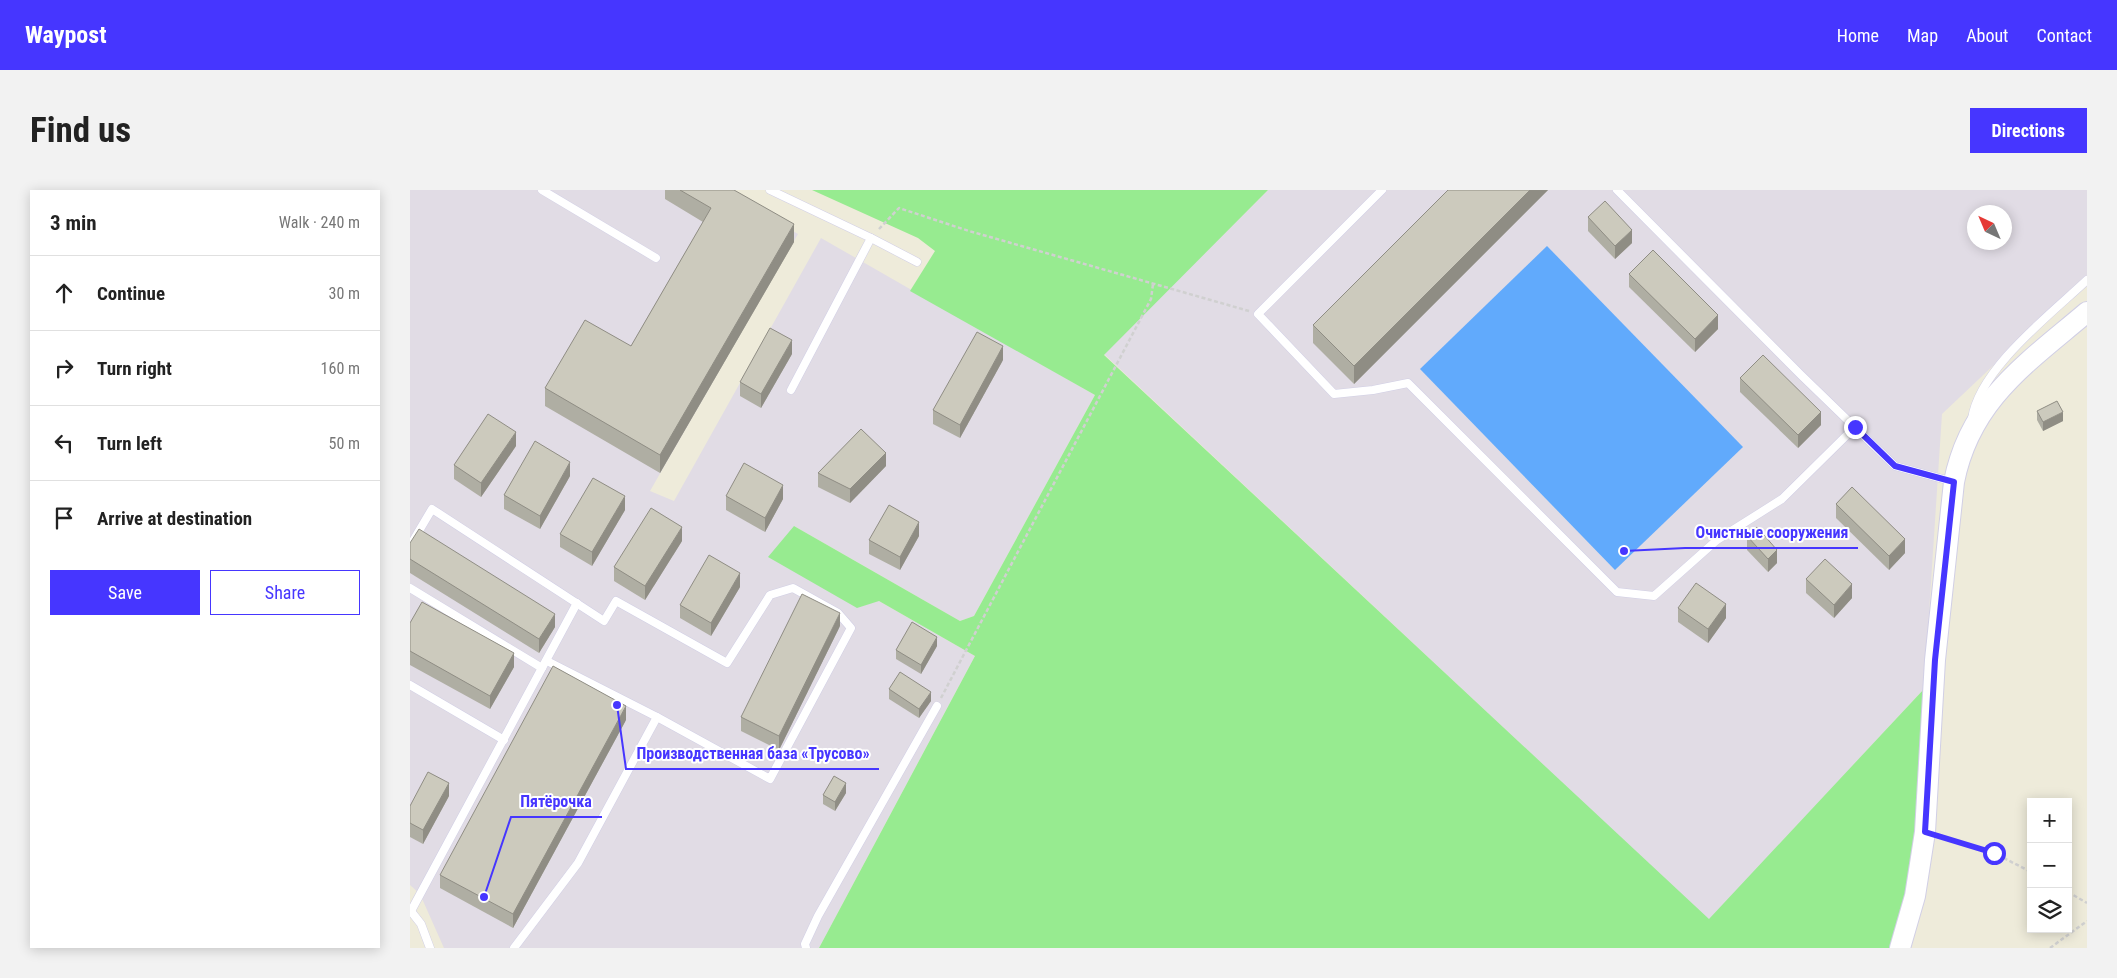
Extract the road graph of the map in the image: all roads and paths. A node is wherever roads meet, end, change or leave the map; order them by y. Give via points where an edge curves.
1 (542, 190) edge
2 (770, 190) edge
3 (1382, 190) edge
4 (1617, 190) edge
5 (870, 238) junction
6 (656, 258) dead end
7 (917, 262) dead end
8 (2087, 280) edge
9 (1153, 284) junction
10 (2087, 312) edge
11 (1258, 314) junction
12 (790, 390) dead end
13 (1855, 427) junction
14 (1971, 430) junction
15 (1954, 482) junction
16 (410, 546) edge
17 (410, 588) edge
18 (578, 603) junction
19 (547, 661) junction
20 (542, 668) junction
21 (410, 685) edge
22 (937, 706) joint
23 (657, 717) junction
24 (504, 740) junction
25 (1925, 832) junction
26 (2027, 870) edge
27 (2072, 894) edge
28 (2087, 903) edge
29 (411, 911) edge
30 (2087, 921) edge
31 (430, 948) edge
32 (514, 948) edge
33 (806, 948) edge
34 (1900, 948) edge
35 (2050, 948) edge

1 - 6 lane
2 - 5 lane
3 - 11 lane
4 - 13 lane
5 - 7 lane
5 - 9 path via 899,208
5 - 12 lane
8 - 14 lane via 2006,357 1986,382 1974,406
9 - 11 path
9 - 22 path via 1151,299
10 - 14 street via 2010,378 1987,404
11 - 13 lane via 1334,394 1408,383 1617,592 1654,596 1717,540 1782,499
13 - 15 lane via 1895,466
14 - 15 street via 1959,457
15 - 25 street via 1935,660
16 - 18 lane via 432,509
17 - 20 lane
18 - 19 lane
18 - 23 lane via 604,621 616,601 727,663 770,595 793,588 838,613 851,628 770,779
19 - 20 lane
19 - 23 lane
20 - 24 lane
21 - 24 lane
22 - 33 lane via 818,916
23 - 32 lane via 578,864
24 - 29 lane
25 - 26 path via 1994,853
25 - 34 street via 1915,896
27 - 28 path
29 - 31 lane via 421,924
30 - 35 path

